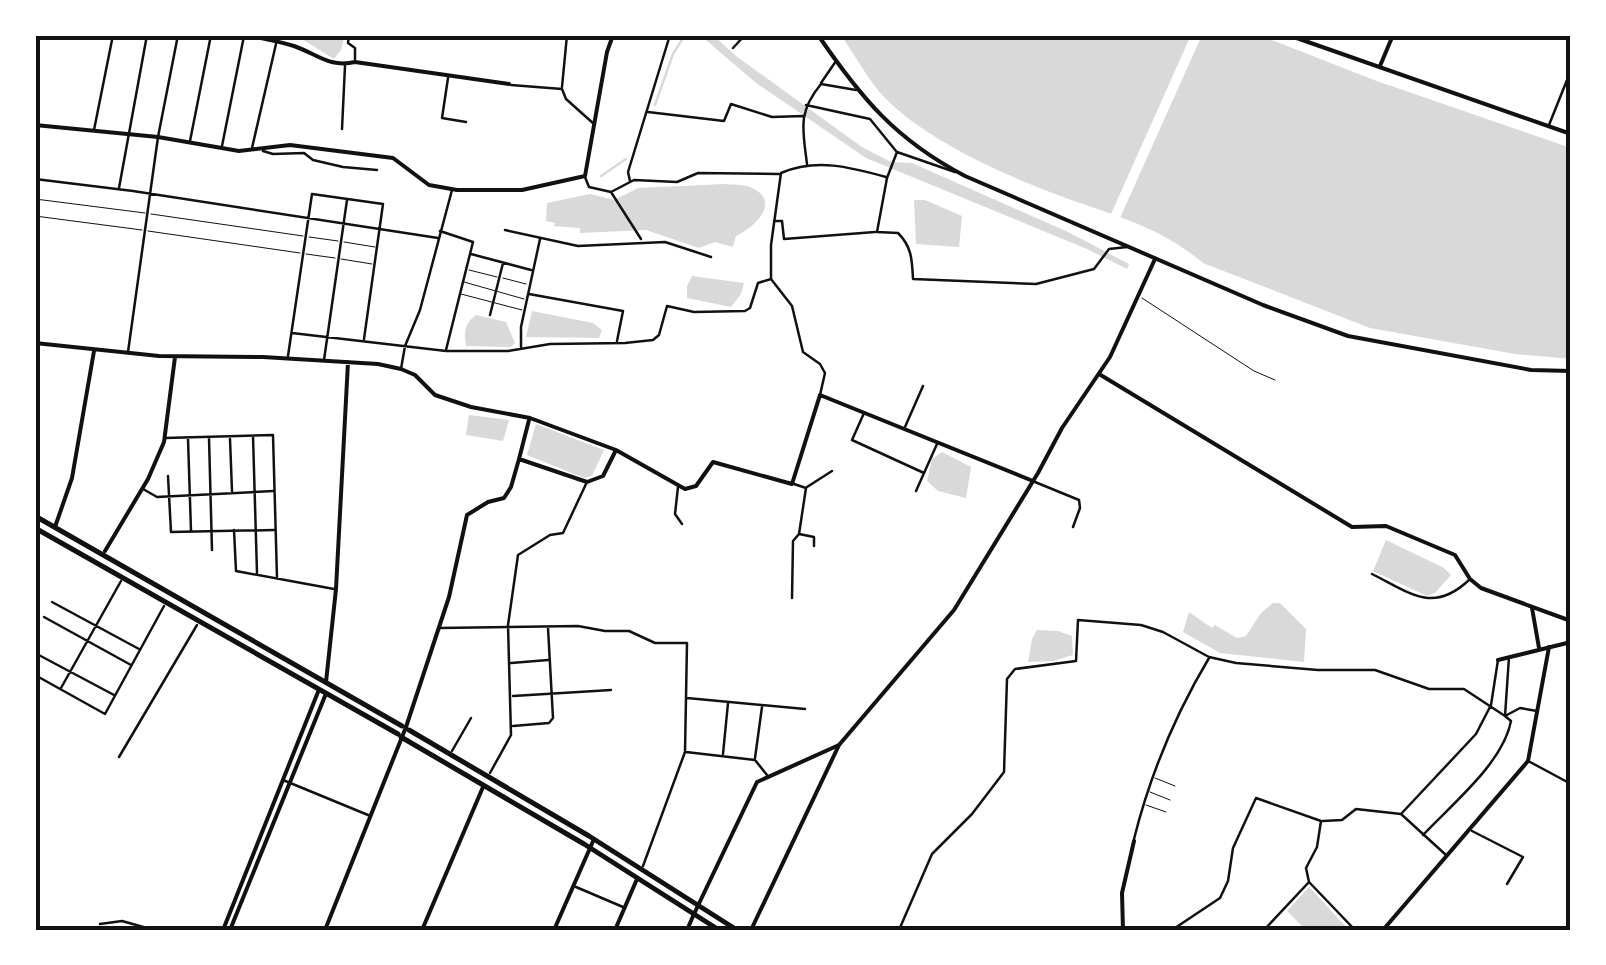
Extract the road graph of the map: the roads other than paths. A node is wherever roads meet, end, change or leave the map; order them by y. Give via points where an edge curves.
1 (113, 35) edge
2 (146, 35) edge
3 (178, 35) edge
4 (211, 35) edge
5 (245, 35) edge
6 (349, 35) edge
7 (567, 35) edge
8 (614, 35) edge
9 (670, 35) edge
10 (745, 35) edge
11 (818, 35) edge
12 (1288, 35) edge
13 (1393, 35) edge
14 (277, 42) junction
15 (733, 48) dead end
16 (836, 61) junction
17 (355, 62) junction
18 (345, 64) junction
19 (1380, 66) junction
20 (1571, 70) edge
21 (448, 78) junction
22 (509, 84) joint
23 (821, 84) junction
24 (562, 89) junction
25 (858, 91) junction
26 (806, 106) junction
27 (648, 112) junction
28 (803, 115) junction
29 (466, 122) dead end
30 (594, 124) junction
31 (35, 125) edge
32 (1549, 126) junction
33 (342, 128) dead end
34 (94, 131) junction
35 (127, 134) junction
36 (1571, 134) edge
37 (158, 137) junction
38 (190, 143) junction
39 (222, 148) junction
40 (261, 148) junction
41 (252, 150) junction
42 (897, 152) junction
43 (807, 164) junction
44 (377, 170) dead end
45 (781, 174) junction
46 (585, 176) junction
47 (966, 176) junction
48 (887, 178) junction
49 (35, 179) edge
50 (630, 183) junction
51 (119, 189) junction
52 (452, 189) junction
53 (612, 192) junction
54 (150, 194) junction
55 (35, 199) edge
56 (348, 199) junction
57 (147, 214) junction
58 (35, 216) edge
59 (308, 218) junction
60 (774, 222) junction
61 (344, 223) junction
62 (378, 229) junction
63 (506, 230) dead end
64 (145, 231) junction
65 (440, 232) junction
66 (877, 232) junction
67 (306, 236) junction
68 (438, 238) junction
69 (540, 238) junction
70 (341, 241) junction
71 (642, 241) junction
72 (376, 247) junction
73 (1128, 247) junction
74 (304, 254) junction
75 (470, 254) junction
76 (712, 257) dead end
77 (1155, 258) junction
78 (338, 259) junction
79 (504, 262) junction
80 (372, 264) junction
81 (467, 269) junction
82 (532, 270) junction
83 (500, 278) junction
84 (771, 279) junction
85 (464, 282) junction
86 (529, 285) junction
87 (496, 291) junction
88 (461, 294) junction
89 (529, 294) junction
90 (1139, 296) junction
91 (528, 300) junction
92 (493, 303) junction
93 (525, 311) junction
94 (490, 315) dead end
95 (292, 333) junction
96 (327, 336) junction
97 (364, 340) junction
98 (35, 342) edge
99 (616, 343) junction
100 (405, 346) junction
101 (521, 349) junction
102 (94, 350) junction
103 (446, 351) junction
104 (128, 354) junction
105 (175, 357) junction
106 (288, 359) junction
107 (324, 362) junction
108 (348, 362) junction
109 (400, 369) junction
110 (1571, 371) edge
111 (1099, 374) junction
112 (1275, 380) dead end
113 (923, 386) dead end
114 (820, 394) junction
115 (864, 412) junction
116 (530, 418) junction
117 (904, 429) junction
118 (253, 435) junction
119 (230, 436) junction
120 (164, 438) junction
121 (188, 438) junction
122 (209, 438) junction
123 (938, 442) junction
124 (616, 450) junction
125 (519, 459) junction
126 (832, 471) dead end
127 (924, 472) junction
128 (168, 476) dead end
129 (1034, 481) junction
130 (587, 482) junction
131 (792, 484) junction
132 (678, 486) junction
133 (142, 488) junction
134 (806, 488) junction
135 (254, 491) junction
136 (275, 491) junction
137 (916, 491) dead end
138 (232, 492) junction
139 (190, 493) junction
140 (210, 493) junction
141 (170, 494) junction
142 (35, 516) edge
143 (682, 524) dead end
144 (55, 526) dead end
145 (1073, 527) dead end
146 (35, 528) edge
147 (234, 530) junction
148 (256, 530) junction
149 (276, 530) junction
150 (212, 531) junction
151 (191, 532) junction
152 (799, 534) junction
153 (814, 546) dead end
154 (212, 550) dead end
155 (105, 551) dead end
156 (257, 574) junction
157 (1372, 574) dead end
158 (277, 578) junction
159 (1470, 579) junction
160 (121, 580) dead end
161 (336, 590) junction
162 (792, 598) dead end
163 (52, 602) dead end
164 (164, 606) dead end
165 (1532, 608) junction
166 (44, 617) dead end
167 (1571, 622) edge
168 (96, 624) junction
169 (197, 625) dead end
170 (508, 625) junction
171 (548, 626) junction
172 (439, 628) junction
173 (86, 640) junction
174 (1571, 642) edge
175 (1549, 647) junction
176 (1540, 649) junction
177 (141, 650) junction
178 (35, 653) edge
179 (1209, 657) junction
180 (1509, 657) junction
181 (549, 660) junction
182 (1498, 660) joint
183 (509, 663) junction
184 (132, 665) junction
185 (70, 672) junction
186 (35, 675) edge
187 (326, 682) dead end
188 (60, 689) junction
189 (611, 690) dead end
190 (318, 692) dead end
191 (552, 694) junction
192 (115, 696) junction
193 (325, 696) dead end
194 (510, 696) junction
195 (686, 698) junction
196 (728, 701) junction
197 (762, 704) junction
198 (1491, 705) junction
199 (805, 709) dead end
200 (1539, 712) junction
201 (1504, 716) junction
202 (471, 718) dead end
203 (512, 726) junction
204 (405, 728) junction
205 (839, 745) junction
206 (450, 752) dead end
207 (686, 752) junction
208 (723, 756) junction
209 (119, 757) dead end
210 (755, 760) junction
211 (1528, 761) junction
212 (489, 775) dead end
213 (767, 775) junction
214 (1152, 777) junction
215 (286, 781) junction
216 (1571, 784) edge
217 (483, 786) dead end
218 (1175, 786) dead end
219 (1146, 791) junction
220 (1170, 800) dead end
221 (1143, 804) junction
222 (1166, 812) dead end
223 (1400, 814) junction
224 (368, 815) junction
225 (1321, 821) junction
226 (1470, 830) junction
227 (1424, 834) junction
228 (594, 839) dead end
229 (1134, 840) joint
230 (1446, 856) junction
231 (642, 868) dead end
232 (638, 879) dead end
233 (1310, 882) junction
234 (1508, 884) dead end
235 (573, 886) junction
236 (625, 908) junction
237 (100, 924) dead end
238 (154, 930) edge
239 (227, 930) edge
240 (325, 930) edge
241 (422, 930) edge
242 (554, 930) edge
243 (615, 930) edge
244 (687, 930) edge
245 (720, 930) edge
246 (737, 930) edge
247 (751, 930) edge
248 (899, 930) edge
249 (1123, 930) edge
250 (1156, 930) edge
251 (1264, 930) edge
252 (1355, 930) edge
253 (1384, 930) edge

1 - 34 street
2 - 35 street
3 - 37 street
4 - 38 street
5 - 14 street
5 - 39 street
6 - 17 street
7 - 24 street
8 - 30 street
9 - 27 street
10 - 15 street
11 - 16 street
12 - 19 street
13 - 19 street
14 - 18 street
14 - 41 street
16 - 23 street
16 - 25 street
17 - 18 street
17 - 21 street
18 - 33 street
19 - 32 street
20 - 32 street
21 - 22 street
21 - 29 street via 442,118
22 - 24 street
23 - 25 street
23 - 26 street
24 - 30 street
25 - 47 street via 889,126
26 - 28 street
26 - 42 street via 870,119
27 - 28 street via 724,121 731,104 772,117
27 - 50 street
28 - 43 street
30 - 46 street
31 - 34 street
32 - 36 street
34 - 35 street
35 - 37 street
35 - 51 street
37 - 38 street
37 - 54 street
38 - 39 street
39 - 41 street
40 - 41 street
40 - 44 street
40 - 52 street via 290,145 393,158 430,185
42 - 47 street
42 - 48 street
43 - 45 street
43 - 48 street
45 - 50 street via 698,173 677,182
45 - 60 street
46 - 52 street via 522,190
46 - 53 street via 589,187
47 - 73 street
48 - 66 street
49 - 51 street
50 - 53 street
51 - 54 street
52 - 65 street
53 - 71 street
54 - 57 street
54 - 59 street
55 - 57 lane
56 - 59 street via 312,194
56 - 61 street
56 - 62 street via 383,204
57 - 64 street
57 - 67 lane
58 - 64 lane
59 - 61 street
59 - 67 street
60 - 66 street via 782,221 784,238
60 - 84 street
61 - 62 street
61 - 70 street
62 - 68 street
62 - 72 street
63 - 69 street
64 - 74 lane
64 - 104 street
65 - 68 street
65 - 75 street via 474,242
66 - 73 street via 898,233 906,241 914,279 1036,284 1094,269 1106,252
67 - 70 lane
67 - 74 street
68 - 100 street
69 - 71 street via 578,246
69 - 82 street
70 - 72 lane
70 - 78 street
71 - 76 street
72 - 80 street
73 - 77 street
74 - 78 lane
74 - 95 street
75 - 79 street
75 - 81 street
77 - 90 street
77 - 110 street via 1348,336 1530,370
78 - 80 lane
78 - 96 street
79 - 82 street
79 - 83 street
80 - 97 street
81 - 83 lane
81 - 85 street
82 - 86 street
83 - 86 lane
83 - 87 street
84 - 99 street via 758,283 745,311 667,306 653,340
84 - 114 street via 792,306 803,352 825,374
85 - 87 lane
85 - 88 street
86 - 89 street
87 - 91 lane
87 - 92 street
88 - 92 lane
88 - 103 street
89 - 91 street
89 - 99 street via 623,311
90 - 111 street
90 - 112 lane
91 - 93 street
92 - 93 lane
92 - 94 street
93 - 101 street
95 - 96 street
95 - 106 street
96 - 97 street
96 - 107 street
97 - 100 street
98 - 102 street
99 - 101 street
100 - 103 street
100 - 109 street
101 - 103 street
102 - 104 street
102 - 144 street via 72,478
104 - 105 street
105 - 106 street
105 - 120 street
106 - 107 street
107 - 108 street
108 - 109 street
108 - 161 street
109 - 116 street via 435,395
111 - 129 street
111 - 159 street via 1352,527 1386,526 1455,555
113 - 117 street
114 - 115 street
114 - 131 street
115 - 117 street
115 - 127 street via 852,440
116 - 124 street
116 - 125 street
117 - 123 street
118 - 119 street
118 - 135 street
118 - 136 street via 273,435
119 - 122 street
119 - 138 street
120 - 121 street
120 - 133 street
121 - 122 street
121 - 139 street
122 - 140 street
123 - 127 street
123 - 129 street
124 - 130 street via 603,476
124 - 132 street
125 - 130 street
125 - 172 street via 504,498 467,515
126 - 134 street
127 - 137 street
128 - 141 street
129 - 145 street via 1079,500
129 - 205 street via 954,610
130 - 170 street via 563,533 518,555
131 - 132 street via 713,462 696,486
131 - 134 street
132 - 143 street via 675,514
133 - 141 street via 157,497
133 - 155 street
134 - 152 street
135 - 136 street
135 - 138 street
135 - 148 street
136 - 149 street
138 - 140 street
139 - 140 street
139 - 141 street
139 - 151 street
140 - 150 street
141 - 151 street via 171,532
142 - 204 main road
146 - 245 main road via 400,736
147 - 148 street
147 - 150 street
147 - 156 street via 236,571
148 - 149 street
148 - 156 street
149 - 158 street
150 - 151 street
150 - 154 street
152 - 153 street via 814,537
152 - 162 street via 793,541
156 - 158 street
157 - 159 street via 1430,600 1455,594
158 - 161 street
159 - 165 street
160 - 168 street
161 - 187 street
163 - 168 street
164 - 177 street
165 - 167 street
165 - 176 street
166 - 173 street
168 - 173 street
168 - 177 street
169 - 209 street
170 - 171 street
170 - 172 street
170 - 183 street
171 - 181 street
171 - 195 street via 629,630 655,643 687,643
172 - 204 street
173 - 184 street
173 - 185 street
174 - 175 street
175 - 176 street
175 - 200 street
176 - 180 street
177 - 184 street
178 - 185 street
179 - 198 street via 1375,670 1429,689 1464,689
179 - 214 street
179 - 248 street via 1141,625 1078,620 1076,661 1014,669 1007,679 1004,772 932,854
180 - 182 street
180 - 201 street
181 - 183 street
181 - 191 street
182 - 198 street
183 - 194 street
184 - 192 street
185 - 188 street
185 - 192 street
186 - 188 street
188 - 192 street via 105,714
189 - 191 street
190 - 215 street
191 - 194 street
191 - 203 street via 549,723
193 - 215 street
194 - 203 street
195 - 196 street
195 - 207 street
196 - 197 street
196 - 208 street
197 - 199 street
197 - 210 street
198 - 201 street
198 - 223 street via 1476,734
200 - 201 street via 1520,708
200 - 211 street
201 - 227 street via 1511,721 1500,752
202 - 206 street
203 - 212 street
204 - 224 street
204 - 246 main road
205 - 213 street
205 - 247 street
207 - 208 street
207 - 231 street
208 - 210 street
210 - 213 street
211 - 216 street
211 - 226 street
213 - 244 street via 757,782
214 - 218 lane
214 - 219 street
215 - 224 street
215 - 239 street
217 - 241 street
219 - 220 lane
219 - 221 street
221 - 222 lane
221 - 229 street
223 - 225 street via 1356,810 1342,820
223 - 227 street
224 - 240 street
225 - 233 street via 1306,868
225 - 250 street via 1256,798 1220,898 1175,928
226 - 230 street
226 - 234 street via 1524,857
227 - 230 street
228 - 235 street
229 - 249 street via 1122,894
230 - 253 street
232 - 236 street
233 - 251 street
233 - 252 street
235 - 236 street
235 - 242 street
236 - 243 street
237 - 238 street

